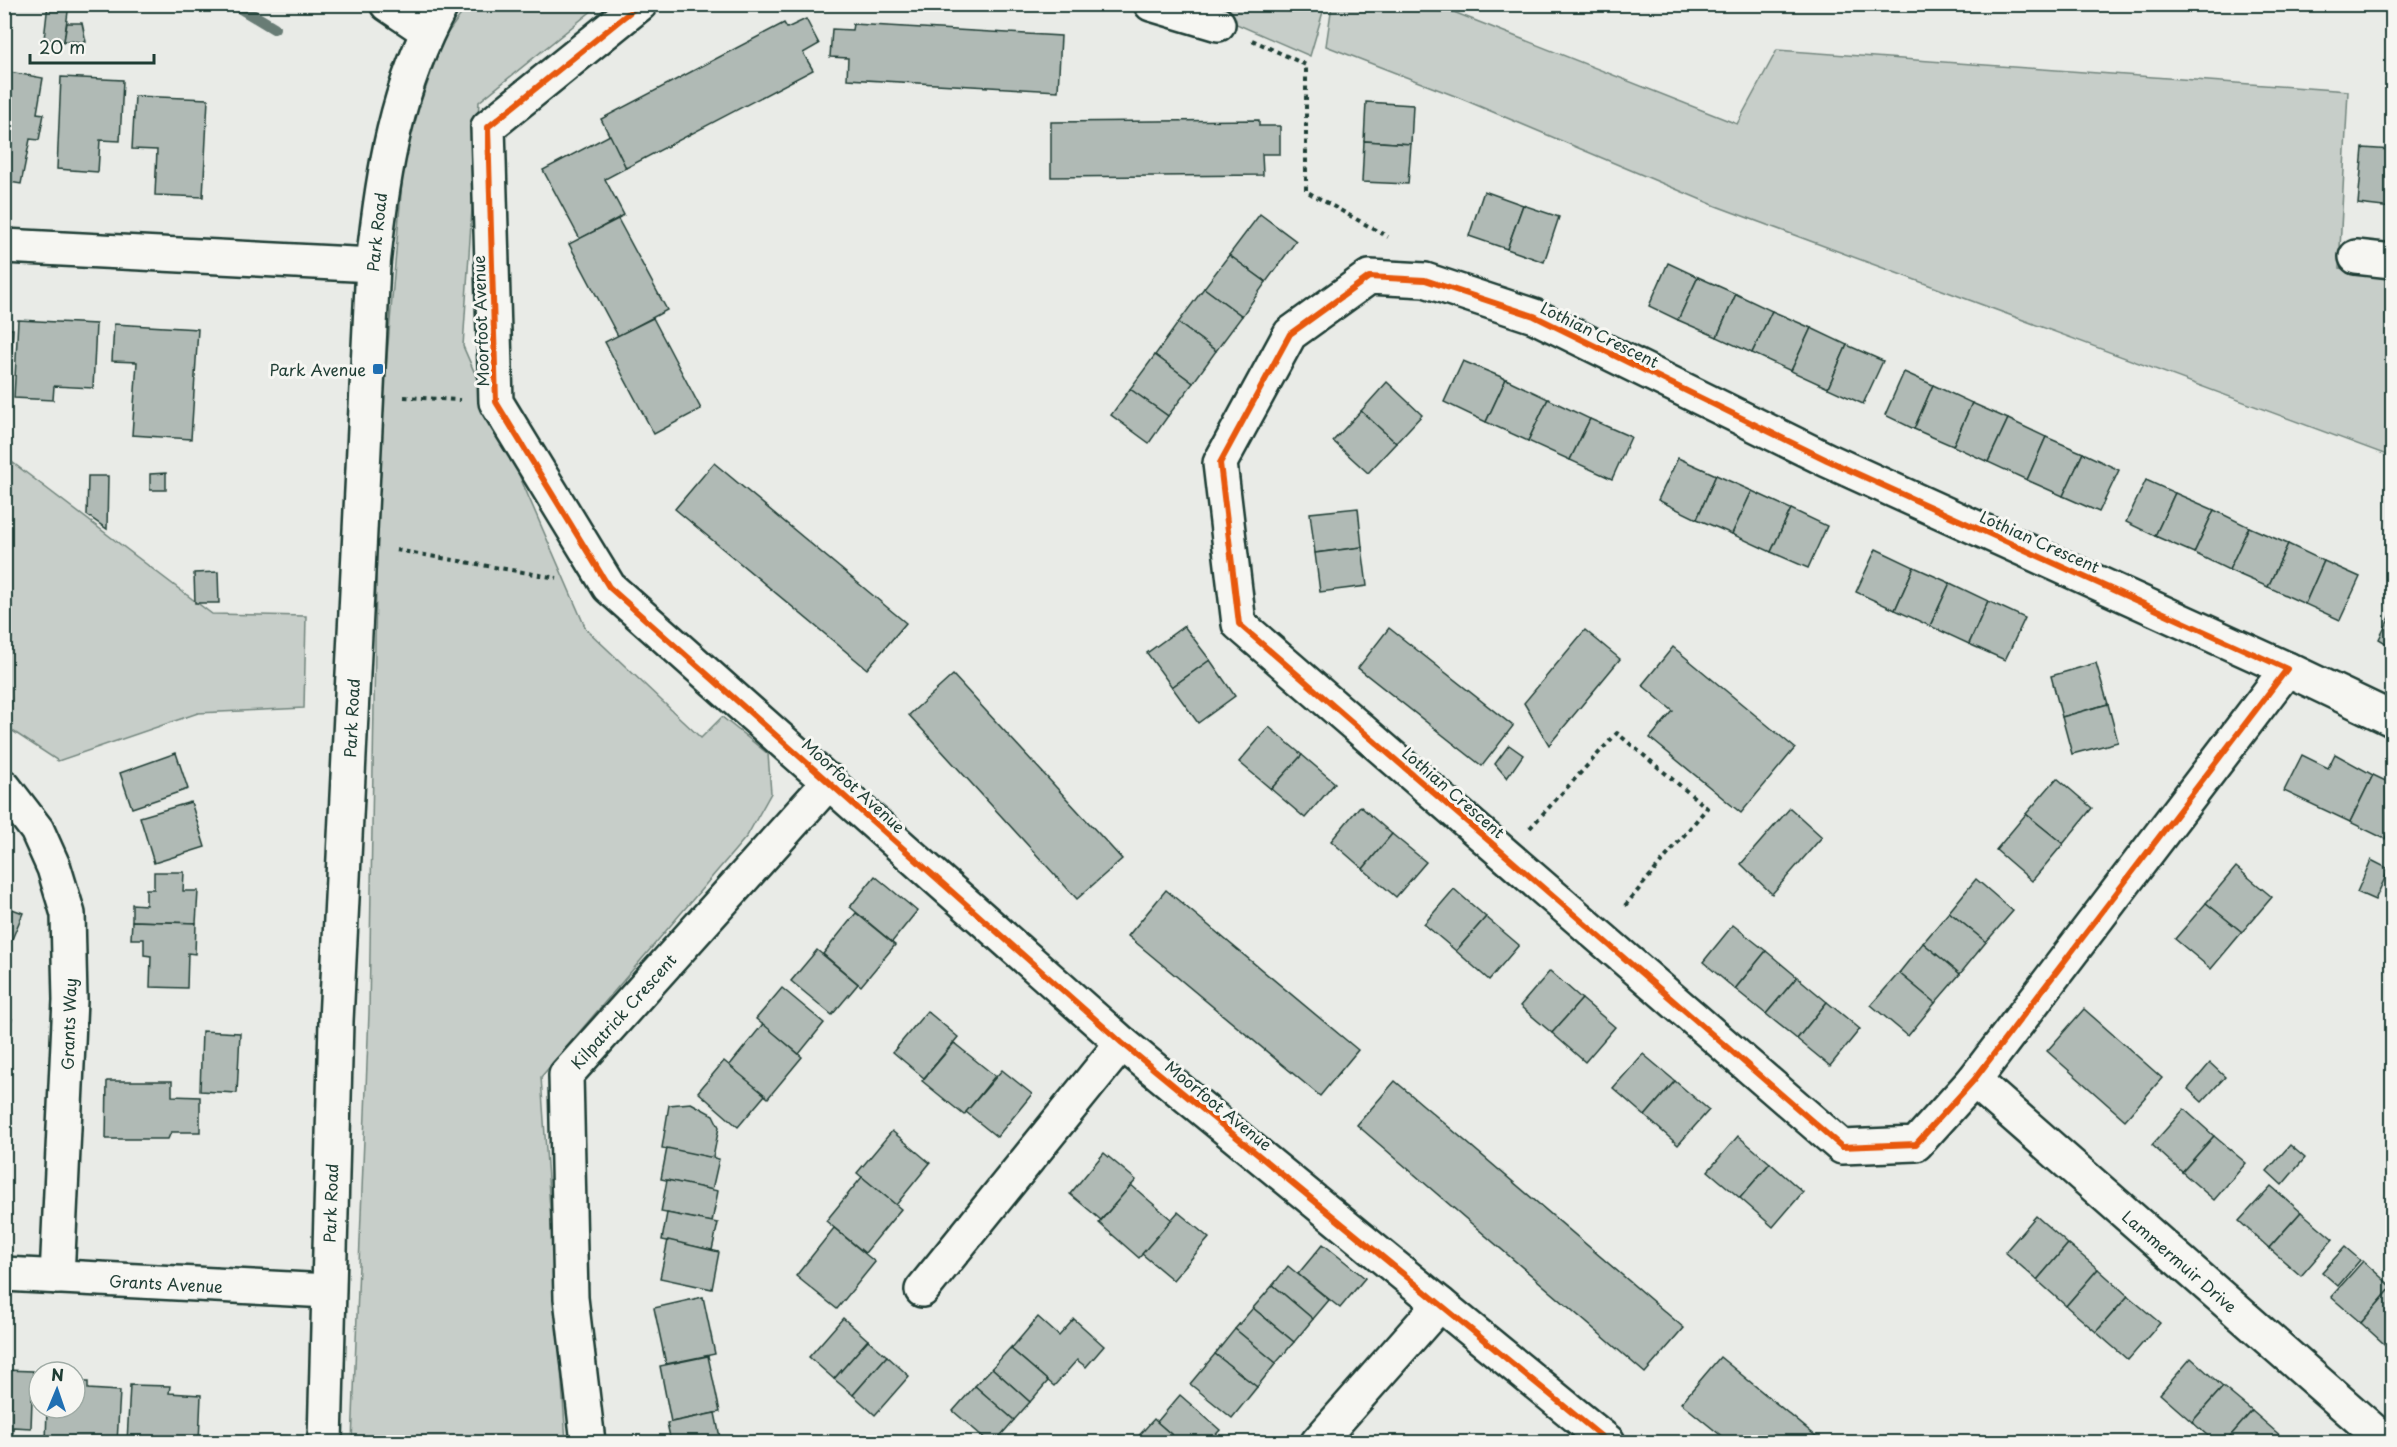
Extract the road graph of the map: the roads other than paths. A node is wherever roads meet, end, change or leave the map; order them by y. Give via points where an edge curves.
1 (387, 4) edge
2 (640, 4) edge
3 (1151, 4) edge
4 (435, 18) edge
5 (1218, 24) road end
6 (4, 246) edge
7 (2356, 257) dead end
8 (2392, 261) edge
9 (373, 265) junction
10 (2287, 669) junction
11 (2392, 719) edge
12 (830, 781) junction
13 (4, 787) edge
14 (1122, 1043) junction
15 (1974, 1080) junction
16 (4, 1274) edge
17 (57, 1277) junction
18 (922, 1290) dead end
19 (328, 1291) junction
20 (1440, 1304) junction
21 (2387, 1436) edge
22 (325, 1443) edge
23 (588, 1443) edge
24 (1318, 1443) edge
25 (1608, 1443) edge

1 - 4 street
2 - 12 street, Moorfoot Avenue via 488,127 496,402 609,587
3 - 5 street
4 - 9 street, Park Road via 399,103 382,182
6 - 9 street
7 - 8 street
9 - 19 street, Park Road via 336,1021
10 - 11 street
10 - 15 street, Lothian Crescent
10 - 15 street, Lothian Crescent via 1827,460 1534,316 1425,280 1369,276 1290,334 1220,463 1239,624 1842,1147 1916,1144
12 - 14 street, Moorfoot Avenue
12 - 23 street, Kilpatrick Crescent via 566,1075 571,1298
13 - 17 street, Grants Way via 37,830 68,914 70,1000
14 - 18 street
14 - 20 street, Moorfoot Avenue
15 - 21 street, Lammermuir Drive
16 - 17 street, Grants Avenue
17 - 19 street, Grants Avenue
19 - 22 street, Park Road
20 - 24 street
20 - 25 street, Moorfoot Avenue

